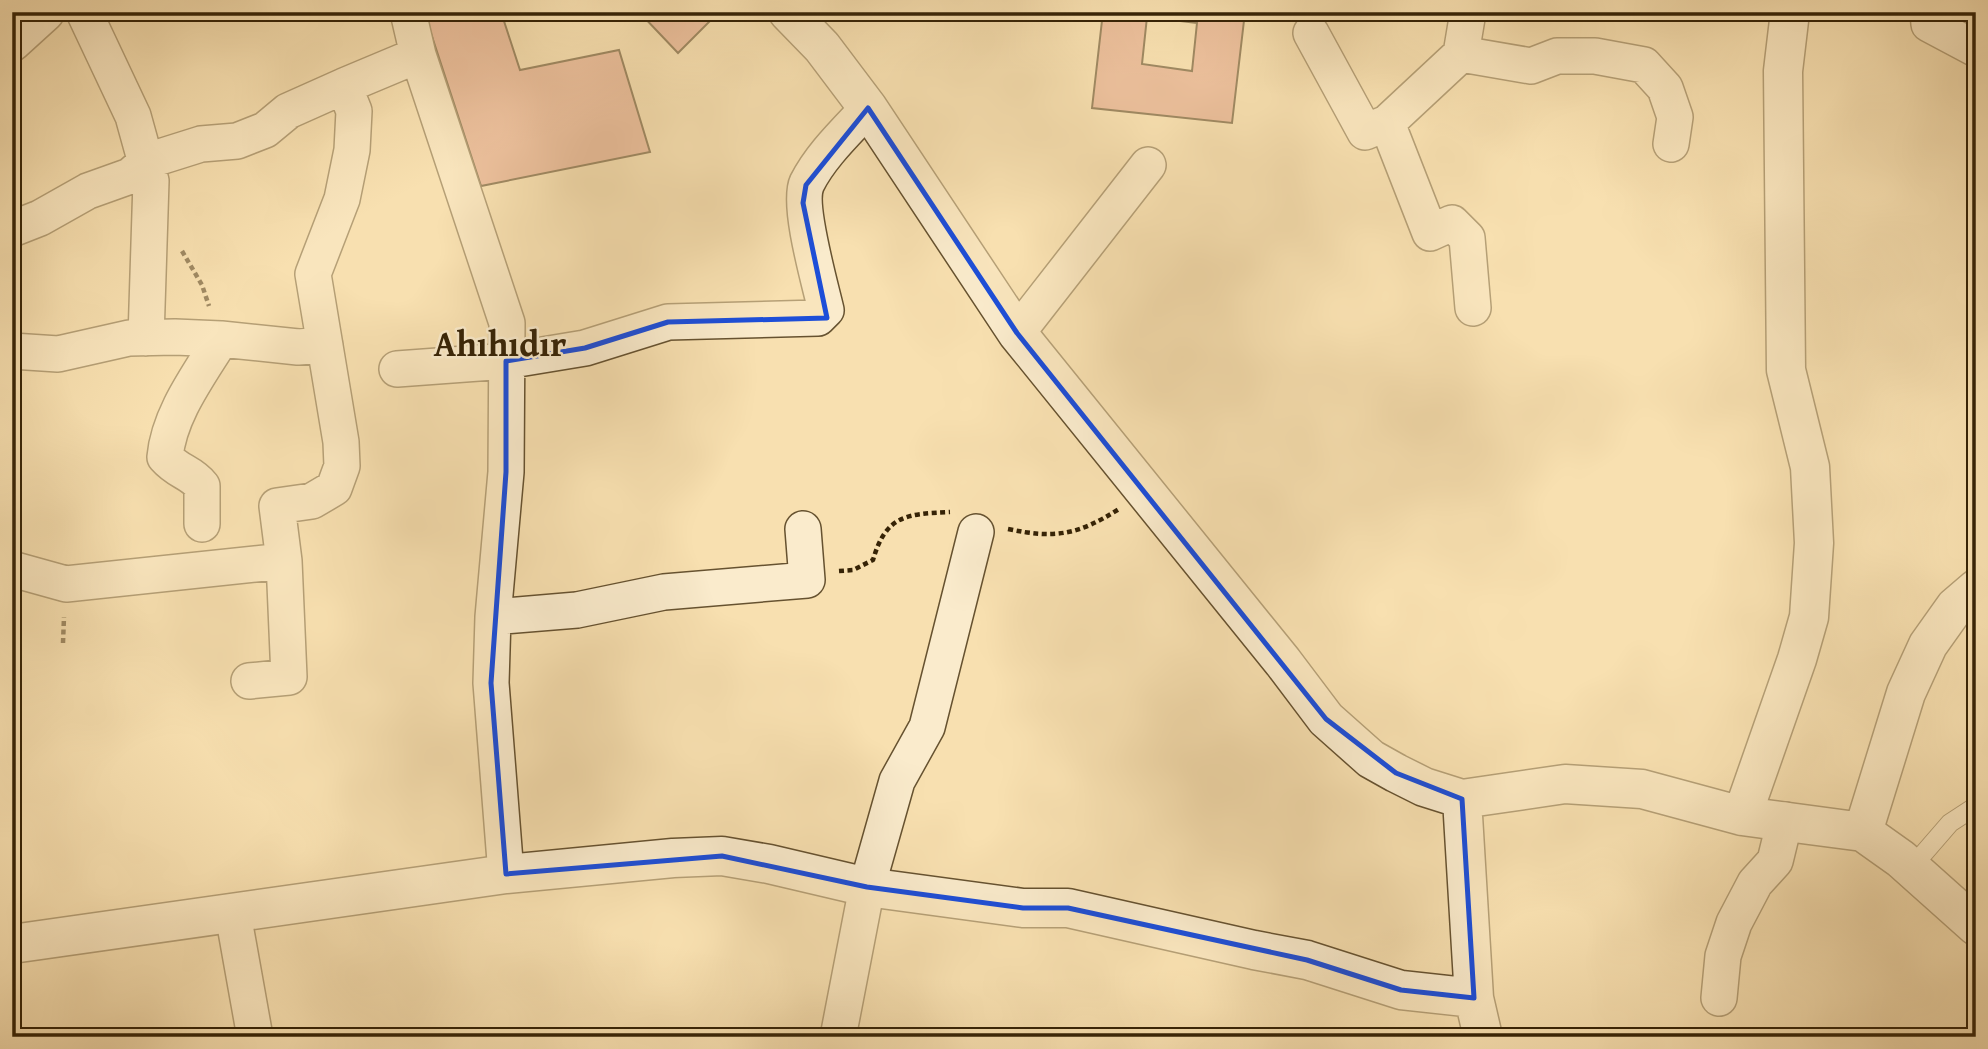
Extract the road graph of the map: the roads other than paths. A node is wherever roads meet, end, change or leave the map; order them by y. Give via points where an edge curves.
1 (45, 12) edge
2 (84, 12) edge
3 (408, 12) edge
4 (788, 12) edge
5 (1468, 12) edge
6 (1790, 12) edge
7 (1928, 12) edge
8 (1311, 33) dead end
9 (12, 42) edge
10 (1976, 49) edge
11 (1461, 54) junction
12 (418, 55) junction
13 (344, 86) junction
14 (868, 108) junction
15 (1387, 124) junction
16 (1671, 144) dead end
17 (147, 161) junction
18 (1148, 165) dead end
19 (12, 229) edge
20 (1473, 308) dead end
21 (1017, 333) junction
22 (146, 338) junction
23 (220, 339) junction
24 (325, 345) junction
25 (12, 351) edge
26 (506, 361) junction
27 (397, 369) dead end
28 (202, 524) dead end
29 (803, 529) dead end
30 (976, 532) dead end
31 (284, 561) junction
32 (12, 569) edge
33 (1976, 589) edge
34 (493, 617) junction
35 (249, 681) dead end
36 (1462, 799) junction
37 (1976, 806) edge
38 (1742, 816) junction
39 (1785, 820) junction
40 (1863, 832) junction
41 (1911, 868) junction
42 (506, 874) junction
43 (867, 887) junction
44 (233, 914) junction
45 (1976, 926) edge
46 (12, 944) edge
47 (1474, 998) junction
48 (1718, 998) dead end
49 (255, 1037) edge
50 (838, 1037) edge
51 (1483, 1037) edge

1 - 9 street
2 - 17 street via 133,116
3 - 12 street
4 - 14 street via 822,47
5 - 11 street
6 - 38 street via 1783,71 1786,370 1810,467 1814,543 1809,617
7 - 10 street via 1929,24
8 - 15 street via 1364,132
11 - 15 street
11 - 16 street via 1531,66 1557,56 1595,56 1644,65 1665,88 1675,117
12 - 13 street
12 - 26 street via 507,323
13 - 17 street via 237,141 201,144
13 - 24 street via 354,111 352,150 342,199 313,274
14 - 21 street
14 - 26 street via 806,185 803,204 825,310 818,318 668,322 585,348
15 - 20 street via 1430,233 1452,223 1467,238
17 - 19 street via 130,176 88,191
17 - 22 street via 151,181
18 - 21 street
21 - 36 street via 1326,719 1396,773
22 - 23 street
22 - 25 street via 58,354
23 - 24 street
23 - 28 street via 185,399 167,438 165,457 202,486
24 - 31 street via 342,466 334,488 312,501 277,506
26 - 27 street
26 - 34 street via 506,472
29 - 34 street via 807,580 664,592 577,610
30 - 43 street via 927,727 897,781
31 - 32 street via 66,584
31 - 35 street via 289,677
33 - 40 street via 1955,607 1927,645 1906,693
34 - 42 street via 491,683
36 - 38 street via 1565,785 1642,789
36 - 47 street
37 - 41 lane via 1950,823
38 - 39 street
39 - 40 street
39 - 48 street via 1775,861 1755,883 1734,923 1723,956
40 - 41 street
41 - 45 street
42 - 43 street via 722,856
42 - 44 street
43 - 47 street via 1023,908 1068,908 1307,960 1401,990
43 - 50 street
44 - 46 street
44 - 49 street
47 - 51 street

